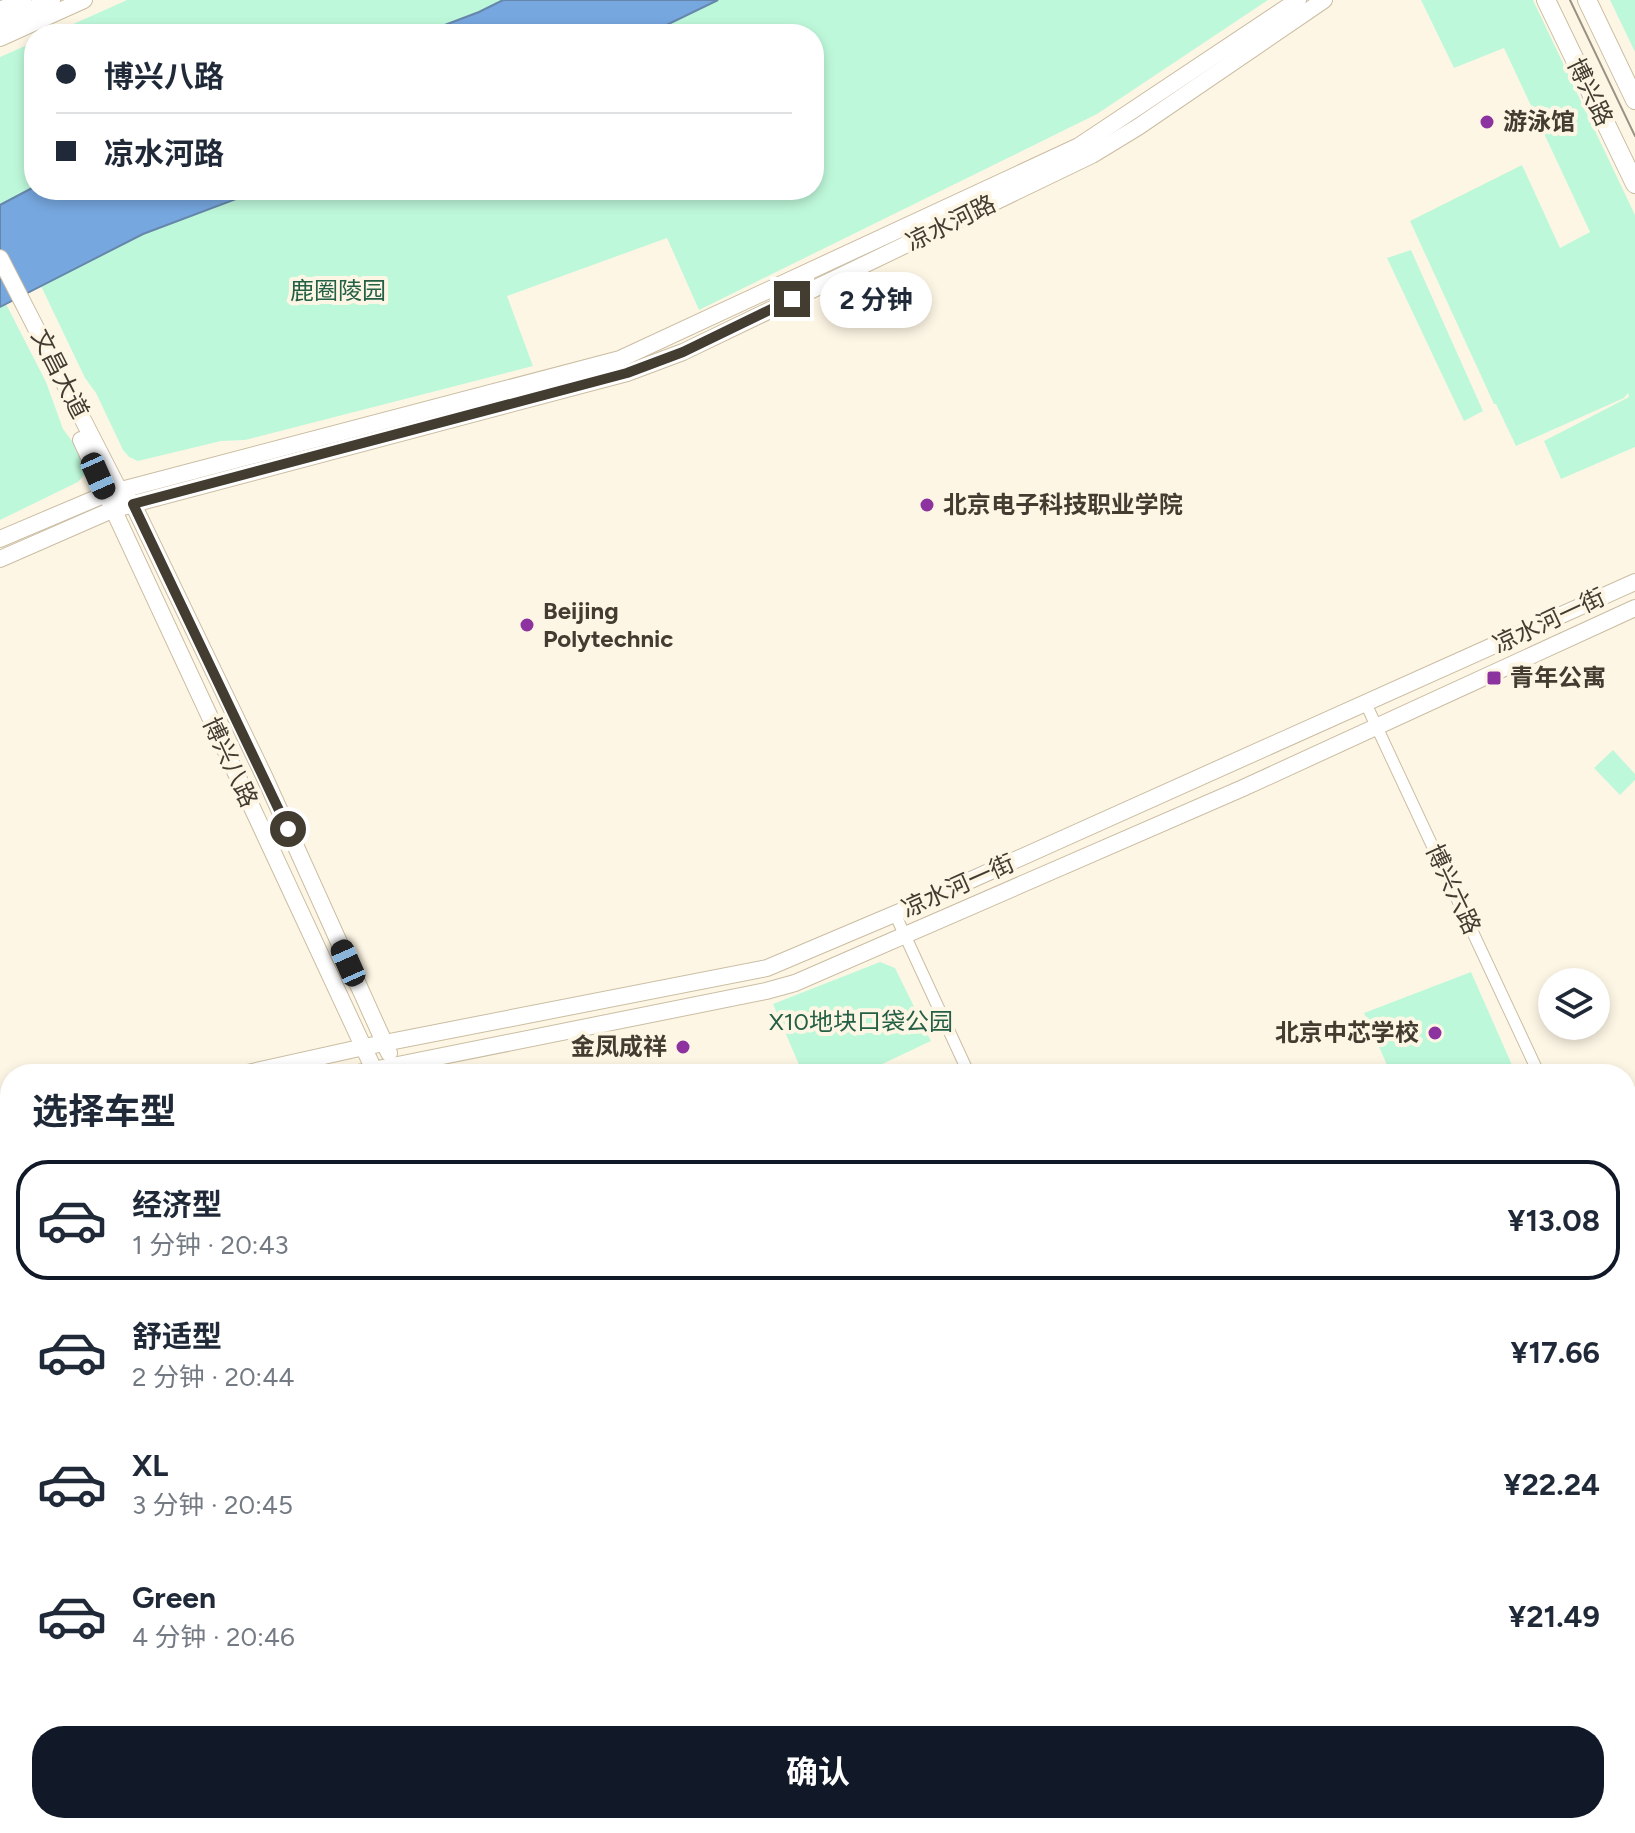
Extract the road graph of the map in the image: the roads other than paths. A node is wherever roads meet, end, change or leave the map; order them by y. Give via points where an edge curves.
1 (23, 0) edge
2 (52, 0) edge
3 (84, 0) edge
4 (1298, 0) edge
5 (1324, 0) edge
6 (1546, 0) edge
7 (1587, 0) edge
8 (0, 10) edge
9 (0, 23) edge
10 (31, 24) edge
11 (24, 27) edge
12 (0, 38) edge
13 (1635, 100) edge
14 (1635, 184) edge
15 (0, 258) edge
16 (0, 277) edge
17 (27, 318) junction
18 (112, 492) junction
19 (133, 504) junction
20 (112, 510) junction
21 (0, 539) edge
22 (0, 559) edge
23 (1635, 582) edge
24 (1635, 608) edge
25 (1366, 704) junction
26 (1377, 725) junction
27 (895, 914) junction
28 (852, 931) junction
29 (905, 936) junction
30 (859, 955) junction
31 (385, 1044) junction
32 (364, 1047) junction
33 (288, 1064) edge
34 (372, 1064) edge
35 (394, 1064) edge
36 (425, 1064) edge
37 (964, 1064) edge
38 (1534, 1064) edge

1 - 8 main road
2 - 9 main road
3 - 10 main road
4 - 18 main road, 凉水河路 via 1079,146 620,359
5 - 19 main road, 凉水河路 via 1092,155 683,352 627,373
6 - 14 main road, 博兴路
7 - 13 main road, 博兴路
11 - 12 main road
15 - 17 main road, 文昌大道
16 - 17 main road, 文昌大道
17 - 18 main road, 文昌大道
18 - 19 main road, 博兴八路
18 - 20 main road, 博兴八路
18 - 21 main road, 凉水河路
19 - 20 main road, 凉水河路
19 - 31 main road, 博兴八路
20 - 22 main road, 凉水河路
20 - 32 main road, 博兴八路
23 - 25 main road, 凉水河一街
24 - 26 main road, 凉水河一街
25 - 26 street, 博兴六路
25 - 27 main road, 凉水河一街
26 - 29 main road, 凉水河一街
26 - 38 street, 博兴六路
27 - 28 main road, 凉水河一街
27 - 29 street
28 - 30 main road via 863,941
28 - 31 main road, 凉水河一街 via 767,968
29 - 30 main road, 凉水河一街
29 - 37 street
30 - 36 main road, 凉水河一街 via 766,991
31 - 32 main road, 凉水河一街
31 - 35 main road, 博兴八路
32 - 33 main road, 凉水河一街
32 - 34 main road, 博兴八路

